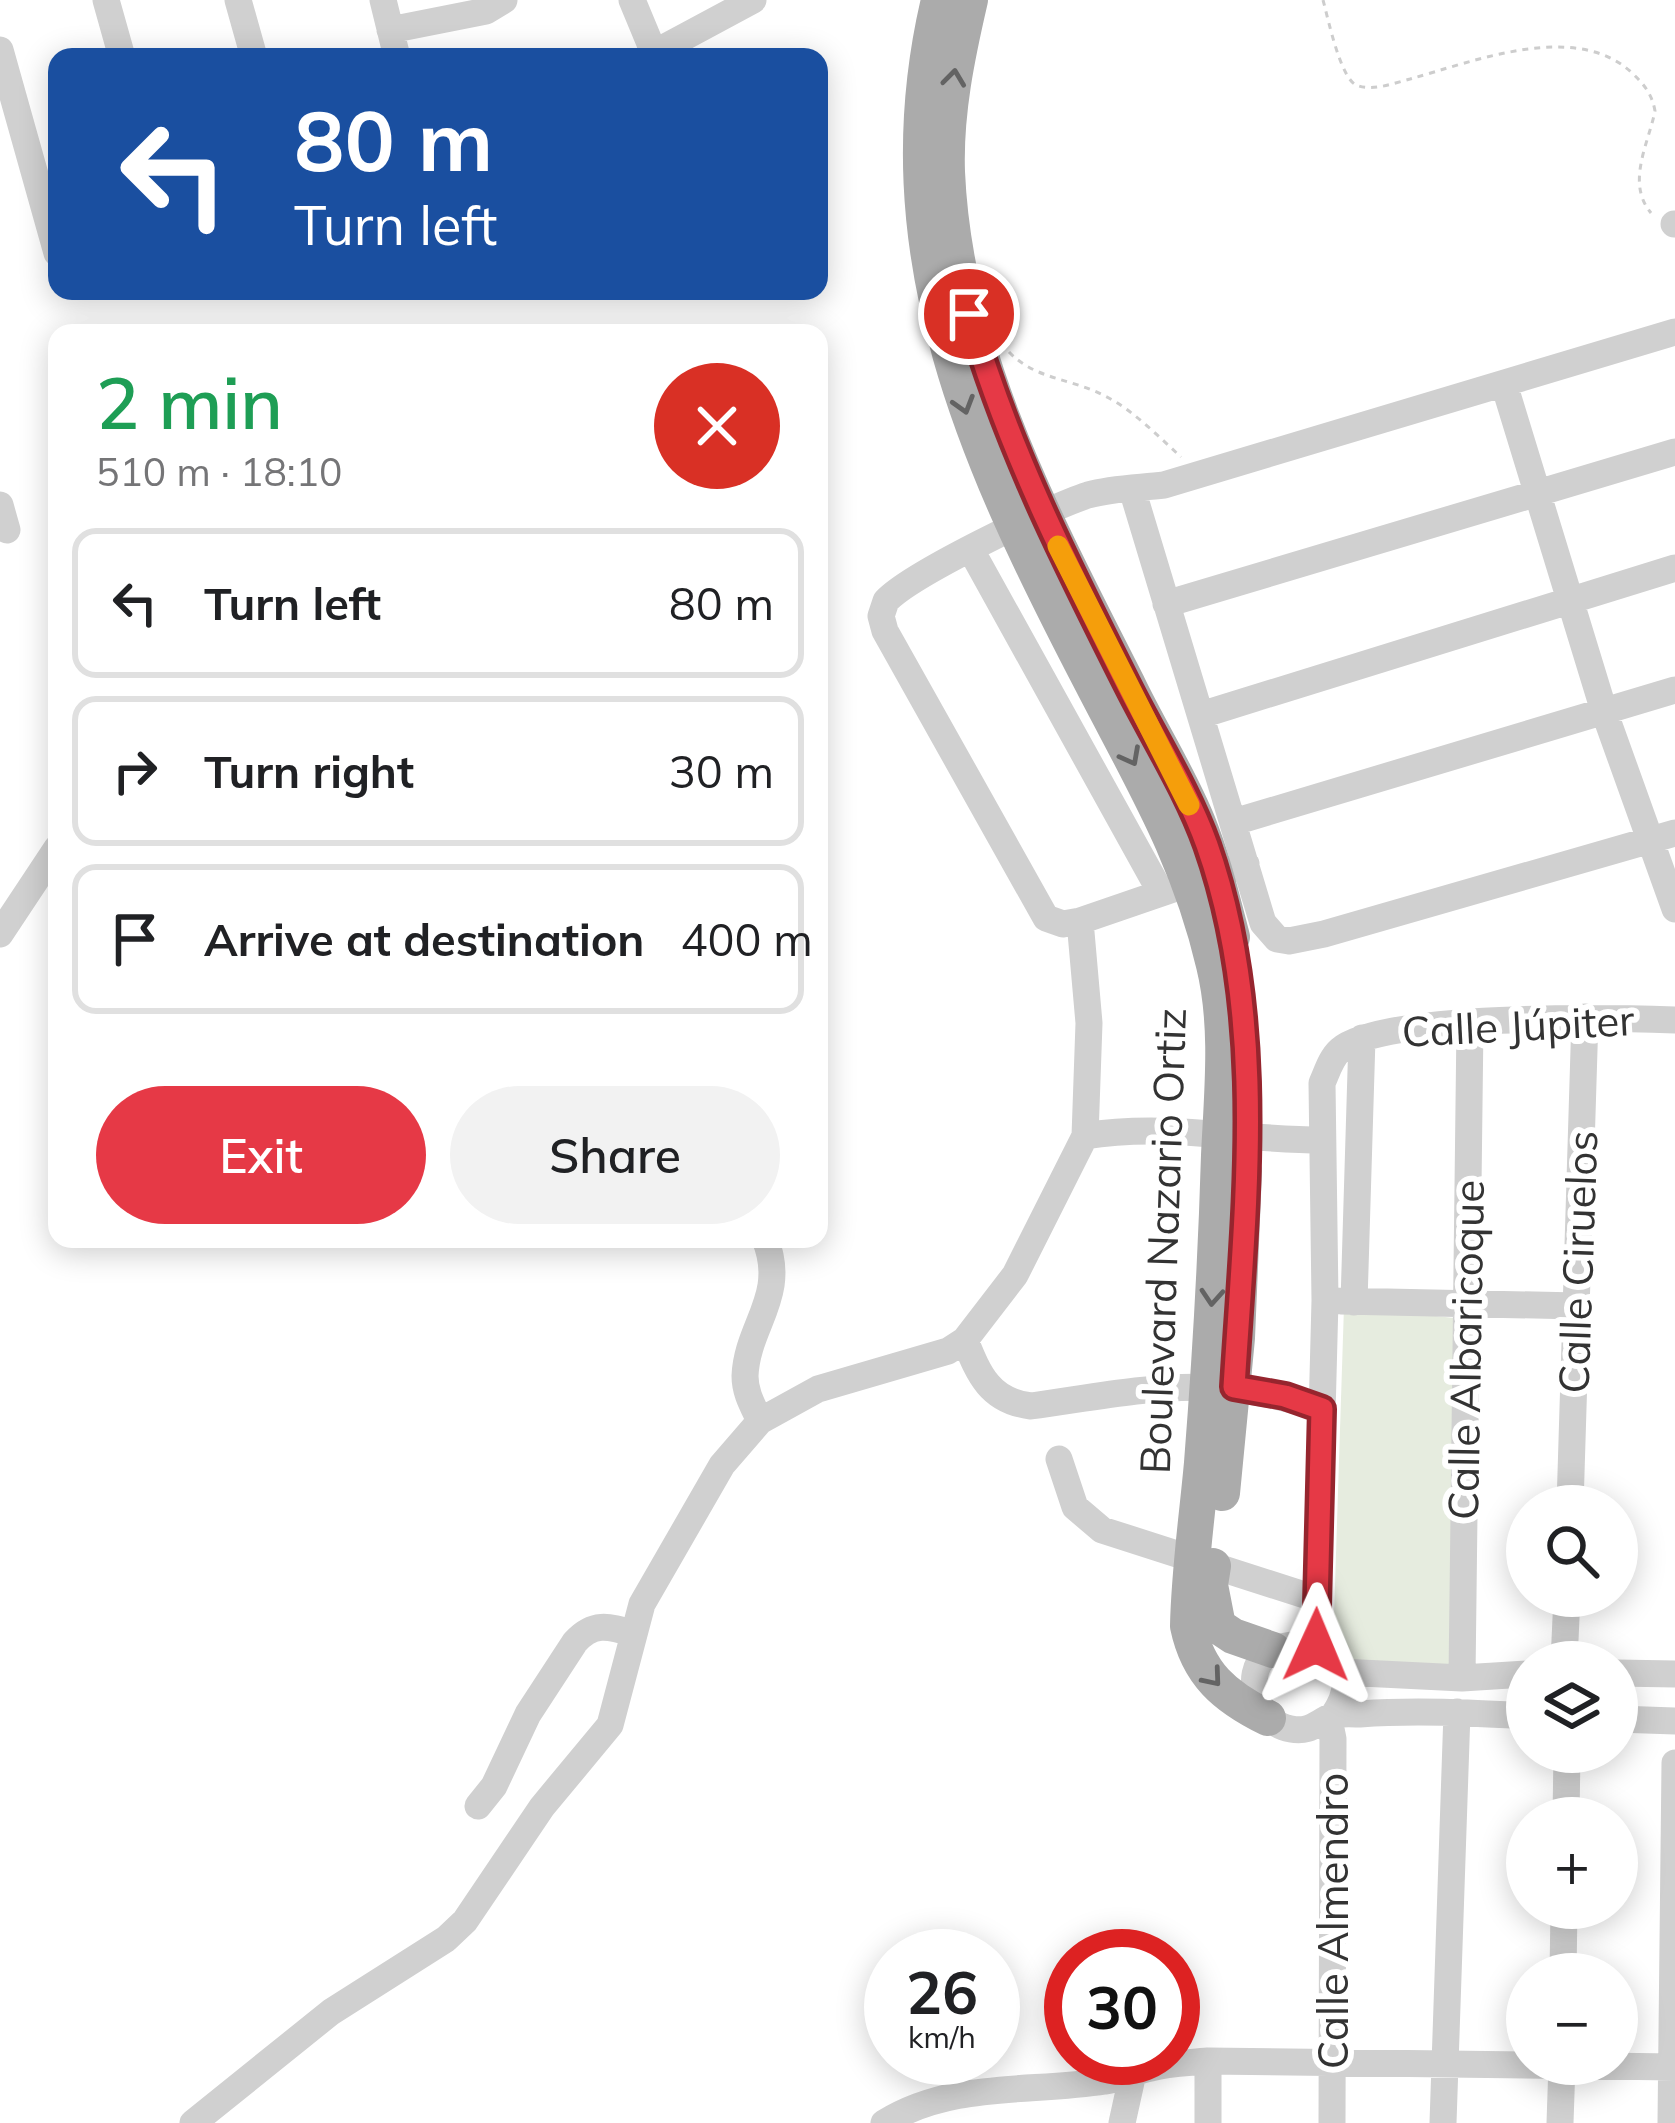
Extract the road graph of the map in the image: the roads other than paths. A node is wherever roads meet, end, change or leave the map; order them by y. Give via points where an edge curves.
1 (106, 0) edge
2 (238, 0) edge
3 (383, 0) edge
4 (504, 0) edge
5 (632, 0) edge
6 (753, 0) edge
7 (939, 0) edge
8 (970, 0) edge
9 (394, 44) edge
10 (119, 48) edge
11 (251, 48) edge
12 (649, 48) edge
13 (664, 48) edge
14 (0, 50) edge
15 (48, 218) edge
16 (1675, 332) edge
17 (1504, 384) junction
18 (1675, 452) edge
19 (1132, 489) junction
20 (1539, 491) junction
21 (1029, 522) junction
22 (971, 550) junction
23 (1675, 568) edge
24 (1570, 599) junction
25 (1166, 604) junction
26 (1675, 690) edge
27 (1604, 711) junction
28 (1201, 715) junction
29 (1234, 821) junction
30 (1664, 837) edge
31 (48, 862) edge
32 (1203, 878) junction
33 (1675, 909) edge
34 (1066, 922) junction
35 (0, 934) edge
36 (1585, 1017) junction
37 (1675, 1020) edge
38 (1470, 1023) junction
39 (1362, 1038) junction
40 (1085, 1136) junction
41 (1233, 1137) junction
42 (1322, 1140) junction
43 (766, 1248) edge
44 (1325, 1300) junction
45 (1354, 1302) junction
46 (1466, 1304) junction
47 (1578, 1306) junction
48 (965, 1340) junction
49 (1220, 1386) junction
50 (1322, 1409) junction
51 (760, 1421) junction
52 (1059, 1459) dead end
53 (1571, 1485) edge
54 (1202, 1564) junction
55 (1317, 1599) junction
56 (632, 1633) junction
57 (1316, 1645) junction
58 (1273, 1650) junction
59 (1342, 1672) junction
60 (1638, 1673) edge
61 (1675, 1674) edge
62 (1506, 1675) edge
63 (1462, 1678) junction
64 (1457, 1712) junction
65 (1506, 1715) edge
66 (1268, 1718) junction
67 (1328, 1719) junction
68 (1638, 1720) edge
69 (1675, 1721) edge
70 (1675, 1762) edge
71 (478, 1806) dead end
72 (1334, 2062) junction
73 (1444, 2064) junction
74 (1506, 2065) edge
75 (1638, 2066) edge
76 (1674, 2067) edge
77 (1200, 2074) edge
78 (1208, 2075) junction
79 (1052, 2085) edge
80 (1130, 2085) edge
81 (1561, 2085) edge
82 (193, 2123) edge
83 (884, 2123) edge
84 (1122, 2123) edge
85 (1192, 2123) edge
86 (1208, 2123) edge
87 (1332, 2123) edge
88 (1443, 2123) edge
89 (1560, 2123) edge
90 (1671, 2123) edge

1 - 10 street
2 - 11 street
3 - 9 street
4 - 9 street
5 - 12 street
6 - 13 street
7 -> 21 main road, Boulevard Nazario Ortiz via 922,117 926,250 970,425
21 -> 8 main road, Boulevard Nazario Ortiz via 956,254 949,119
14 - 15 street
16 - 17 street
17 - 19 street
17 - 20 street
18 - 20 street
19 - 21 street via 1092,494
19 - 25 street
20 - 24 street
20 - 25 street
21 - 22 street
21 - 32 main road, Boulevard Nazario Ortiz via 1173,838
22 - 32 street
22 - 34 street via 892,594 883,608 885,631 1039,910
23 - 24 street
24 - 27 street
24 - 28 street
25 - 28 street
26 - 27 street
27 - 29 street
27 - 30 street
28 - 29 street
29 - 32 street
30 - 32 street via 1289,941 1276,939
30 - 33 street
31 - 35 street
32 - 34 street
32 - 41 main road, Boulevard Nazario Ortiz
34 - 40 street via 1089,1023
36 - 37 street, Calle Júpiter
36 - 38 street, Calle Júpiter
36 - 47 street, Calle Ciruelos
38 - 39 street, Calle Júpiter
38 - 46 street, Calle Albaricoque
39 - 42 street via 1341,1049 1322,1082
39 - 45 street
40 - 41 street via 1141,1129
40 - 48 street via 1015,1274
41 - 42 street
41 - 49 main road, Boulevard Nazario Ortiz
42 - 44 street
43 - 51 street via 771,1298 745,1373
44 - 45 street
44 - 50 street
45 - 46 street
46 - 47 street
46 - 63 street, Calle Albaricoque
47 - 53 street, Calle Ciruelos
48 - 49 street via 993,1393 1015,1404
48 - 51 street via 818,1390
49 - 50 street
49 - 54 main road, Boulevard Nazario Ortiz
50 - 55 street
51 - 56 street via 669,1552
52 - 54 street via 1087,1520
54 - 55 street
54 - 58 main road, Boulevard Nazario Ortiz via 1218,1626
54 -> 66 main road, Boulevard Nazario Ortiz via 1188,1626 1193,1651 1210,1680
55 - 57 street
56 - 71 street via 606,1625 574,1642
56 - 82 street via 610,1724 465,1922 331,2012
57 - 58 street
57 - 59 street
58 - 66 street via 1256,1676
59 - 63 street
59 - 67 street via 1343,1695
60 - 61 street
62 - 63 street
64 - 65 street
64 - 67 street
64 - 73 street
66 - 67 street via 1295,1730
67 - 72 street, Calle Almendro
68 - 69 street
70 - 76 street
72 - 73 street
72 - 78 street
72 - 87 street, Calle Almendro
73 - 74 street
73 - 88 street
75 - 76 street
76 - 90 street
77 - 78 street
78 - 85 street
78 - 86 street
79 - 83 street via 955,2096
80 - 84 street
81 - 89 street

